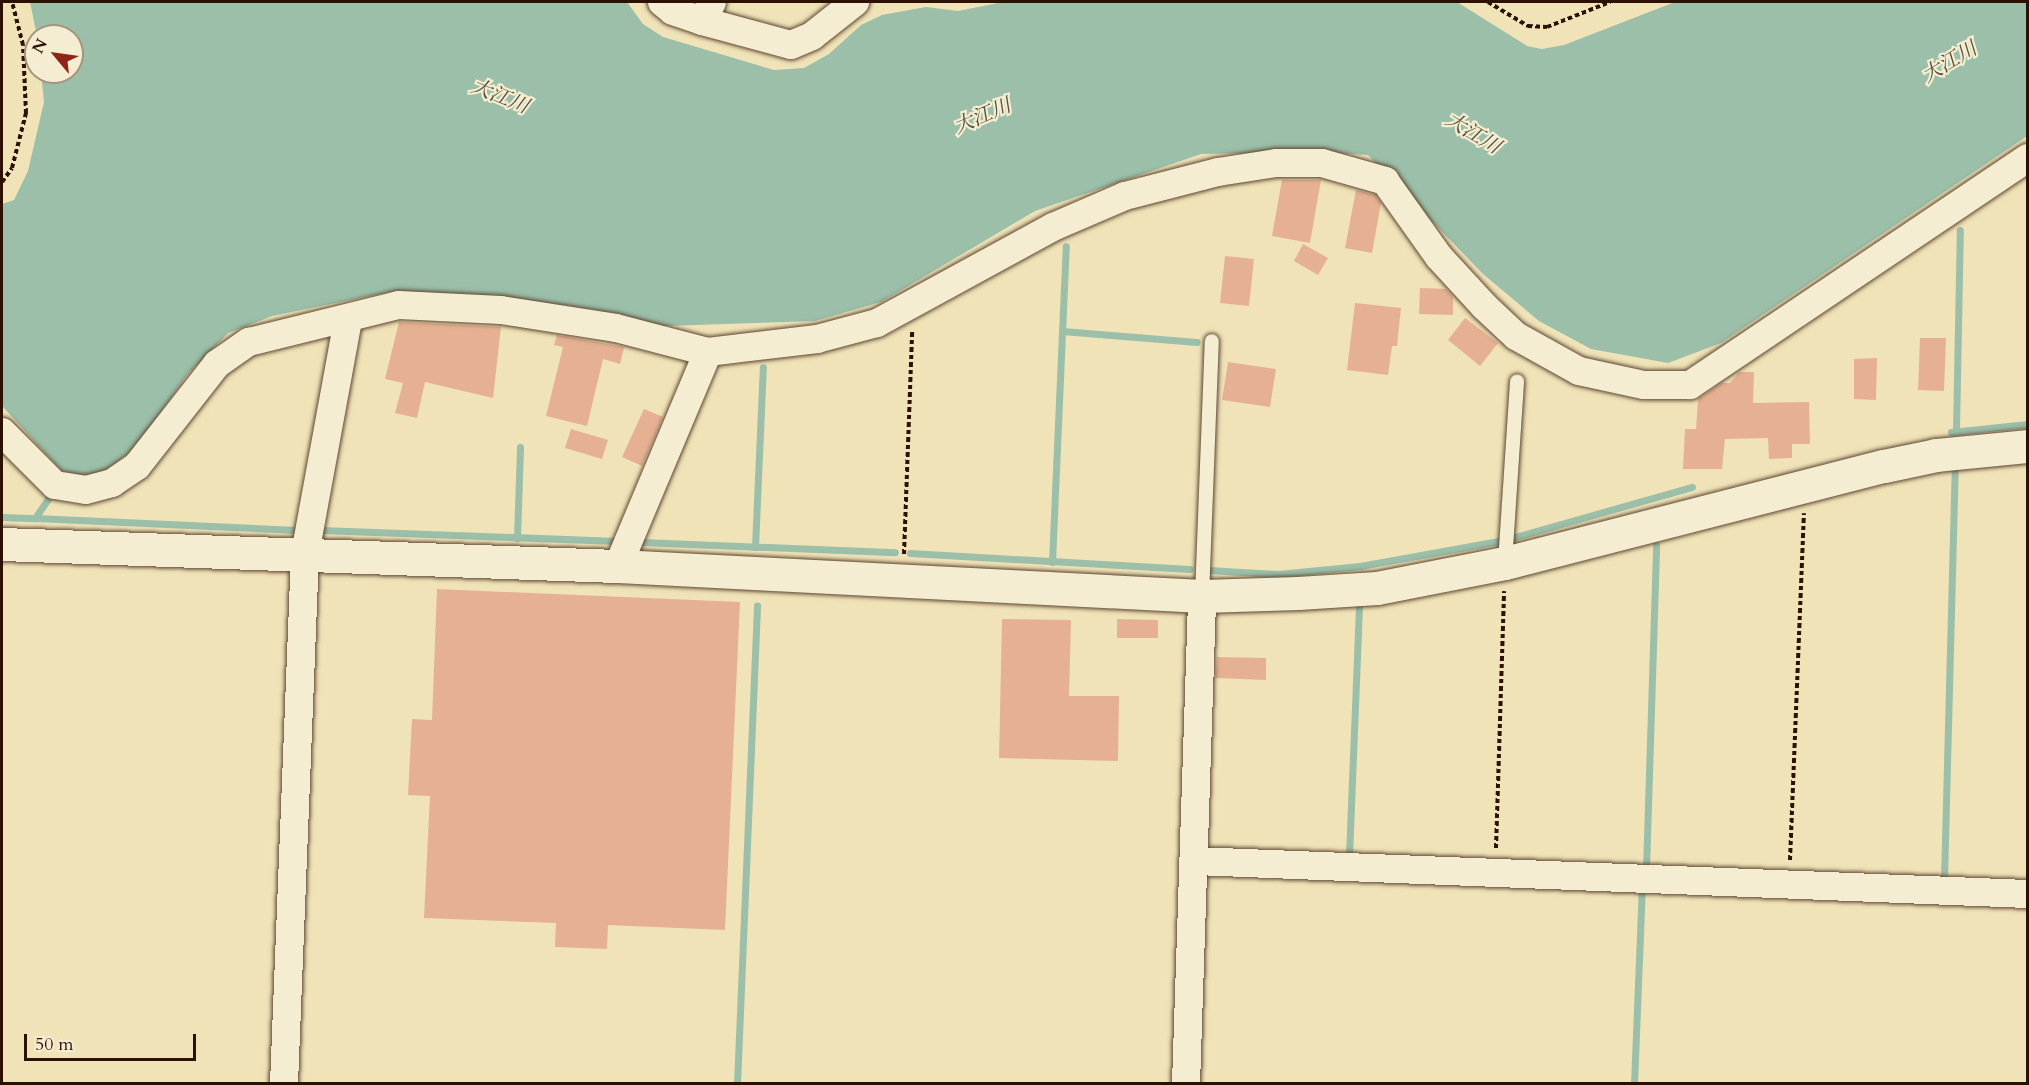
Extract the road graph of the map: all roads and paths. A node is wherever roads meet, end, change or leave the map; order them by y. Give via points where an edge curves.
1 (12, 2) edge
2 (662, 2) edge
3 (855, 2) edge
4 (1488, 2) edge
5 (1610, 2) edge
6 (707, 11) edge
7 (2028, 159) edge
8 (2, 182) edge
9 (348, 319) junction
10 (912, 330) dead end
11 (1212, 342) dead end
12 (708, 352) junction
13 (1517, 381) dead end
14 (2, 432) edge
15 (2028, 446) edge
16 (1806, 484) junction
17 (2, 544) edge
18 (305, 554) junction
19 (1505, 563) junction
20 (618, 566) junction
21 (903, 579) junction
22 (1202, 596) junction
23 (1195, 861) junction
24 (1495, 872) junction
25 (1789, 884) junction
26 (2028, 894) edge
27 (284, 1083) edge
28 (1186, 1083) edge

1 - 8 path via 23,45 26,113 12,168
2 - 6 street via 673,11
3 - 6 street via 812,36 791,45
4 - 5 path via 1528,26 1547,27
7 - 12 street via 1690,385 1644,385 1579,371 1516,336 1439,257 1385,181 1322,163 1276,163 1218,172 1125,196 1053,226 877,323 817,339
9 - 12 street via 399,305 501,310 616,328
9 - 14 street via 286,331 241,347 217,364 137,466 112,483 86,490 54,485
9 - 18 street
10 - 21 path
11 - 22 lane
12 - 20 street
13 - 19 lane
15 - 16 street via 1936,455
16 - 19 street
16 - 25 path
17 - 18 street
18 - 20 street
18 - 27 street
19 - 22 street via 1377,588
19 - 24 path
20 - 21 street
21 - 22 street
22 - 23 street
23 - 24 street
23 - 28 street
24 - 25 street
25 - 26 street

